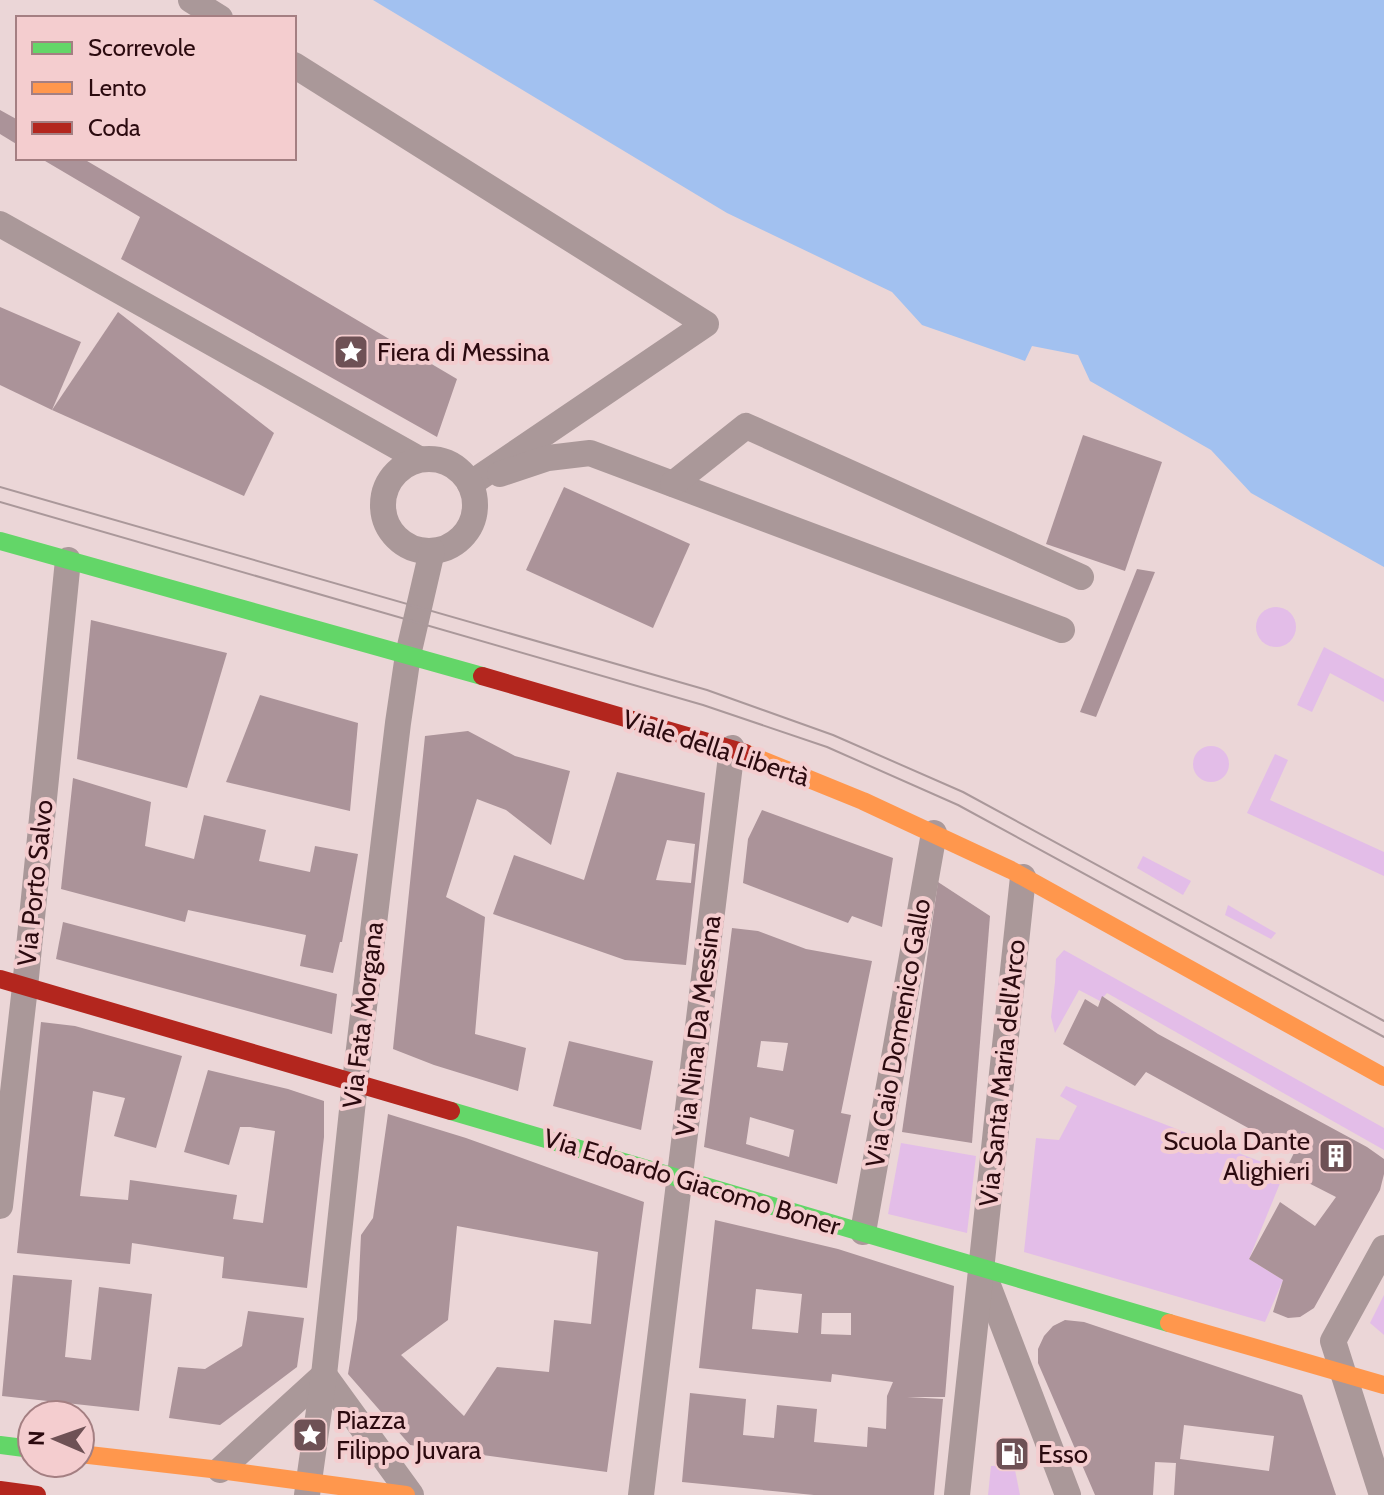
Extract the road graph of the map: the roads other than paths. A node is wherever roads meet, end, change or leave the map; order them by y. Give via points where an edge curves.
1 (191, 0) edge
2 (217, 16) edge
3 (296, 66) edge
4 (0, 224) edge
5 (419, 459) junction
6 (470, 484) junction
7 (673, 484) junction
8 (0, 541) edge
9 (432, 551) junction
10 (68, 560) junction
11 (1081, 577) dead end
12 (1062, 630) dead end
13 (408, 655) junction
14 (732, 748) junction
15 (934, 833) junction
16 (1023, 877) junction
17 (12, 983) edge
18 (1384, 1077) edge
19 (355, 1082) junction
20 (680, 1178) junction
21 (0, 1206) edge
22 (863, 1232) junction
23 (1384, 1248) edge
24 (981, 1268) junction
25 (324, 1375) junction
26 (1343, 1375) junction
27 (1384, 1385) edge
28 (96, 1456) edge
29 (220, 1470) junction
30 (308, 1489) edge
31 (0, 1490) edge
32 (37, 1495) edge
33 (408, 1495) edge
34 (641, 1495) edge
35 (957, 1495) edge
36 (1068, 1495) edge
37 (1382, 1495) edge

1 - 2 street
3 - 6 street via 706,324
4 - 5 street
5 - 6 street via 449,463
5 - 9 street via 393,475 382,504 384,519 402,543
6 - 7 street via 548,458 590,453
6 - 9 street via 475,499 469,528 447,548
7 - 11 street via 746,426
7 - 12 street
8 - 10 main road, Viale della Libertà
9 - 13 street, Via Fata Morgana
10 - 13 main road, Viale della Libertà
10 - 17 street, Via Porto Salvo
13 - 14 main road, Viale della Libertà
13 - 19 street, Via Fata Morgana
14 - 15 main road, Viale della Libertà
14 - 20 street, Via Nina Da Messina
15 - 16 main road, Viale della Libertà
15 - 22 street, Via Caio Domenico Gallo
16 - 18 main road, Viale della Libertà
16 - 24 street, Via Santa Maria dell'Arco
17 - 19 main road, Via Edoardo Giacomo Boner
17 - 21 street, Via Porto Salvo
19 - 20 main road, Via Edoardo Giacomo Boner
19 - 25 street, Via Fata Morgana
20 - 22 main road, Via Edoardo Giacomo Boner
20 - 34 street, Via Nina Da Messina
22 - 24 main road, Via Edoardo Giacomo Boner
23 - 26 street via 1333,1341
24 - 26 main road, Via Edoardo Giacomo Boner
24 - 35 street, Via Santa Maria dell'Arco
24 - 36 street
25 - 29 street
25 - 30 street, Via Fata Morgana
25 - 33 street
26 - 27 main road, Via Edoardo Giacomo Boner
26 - 37 street
28 - 29 main road
29 - 30 main road
30 - 33 main road
31 - 32 main road

